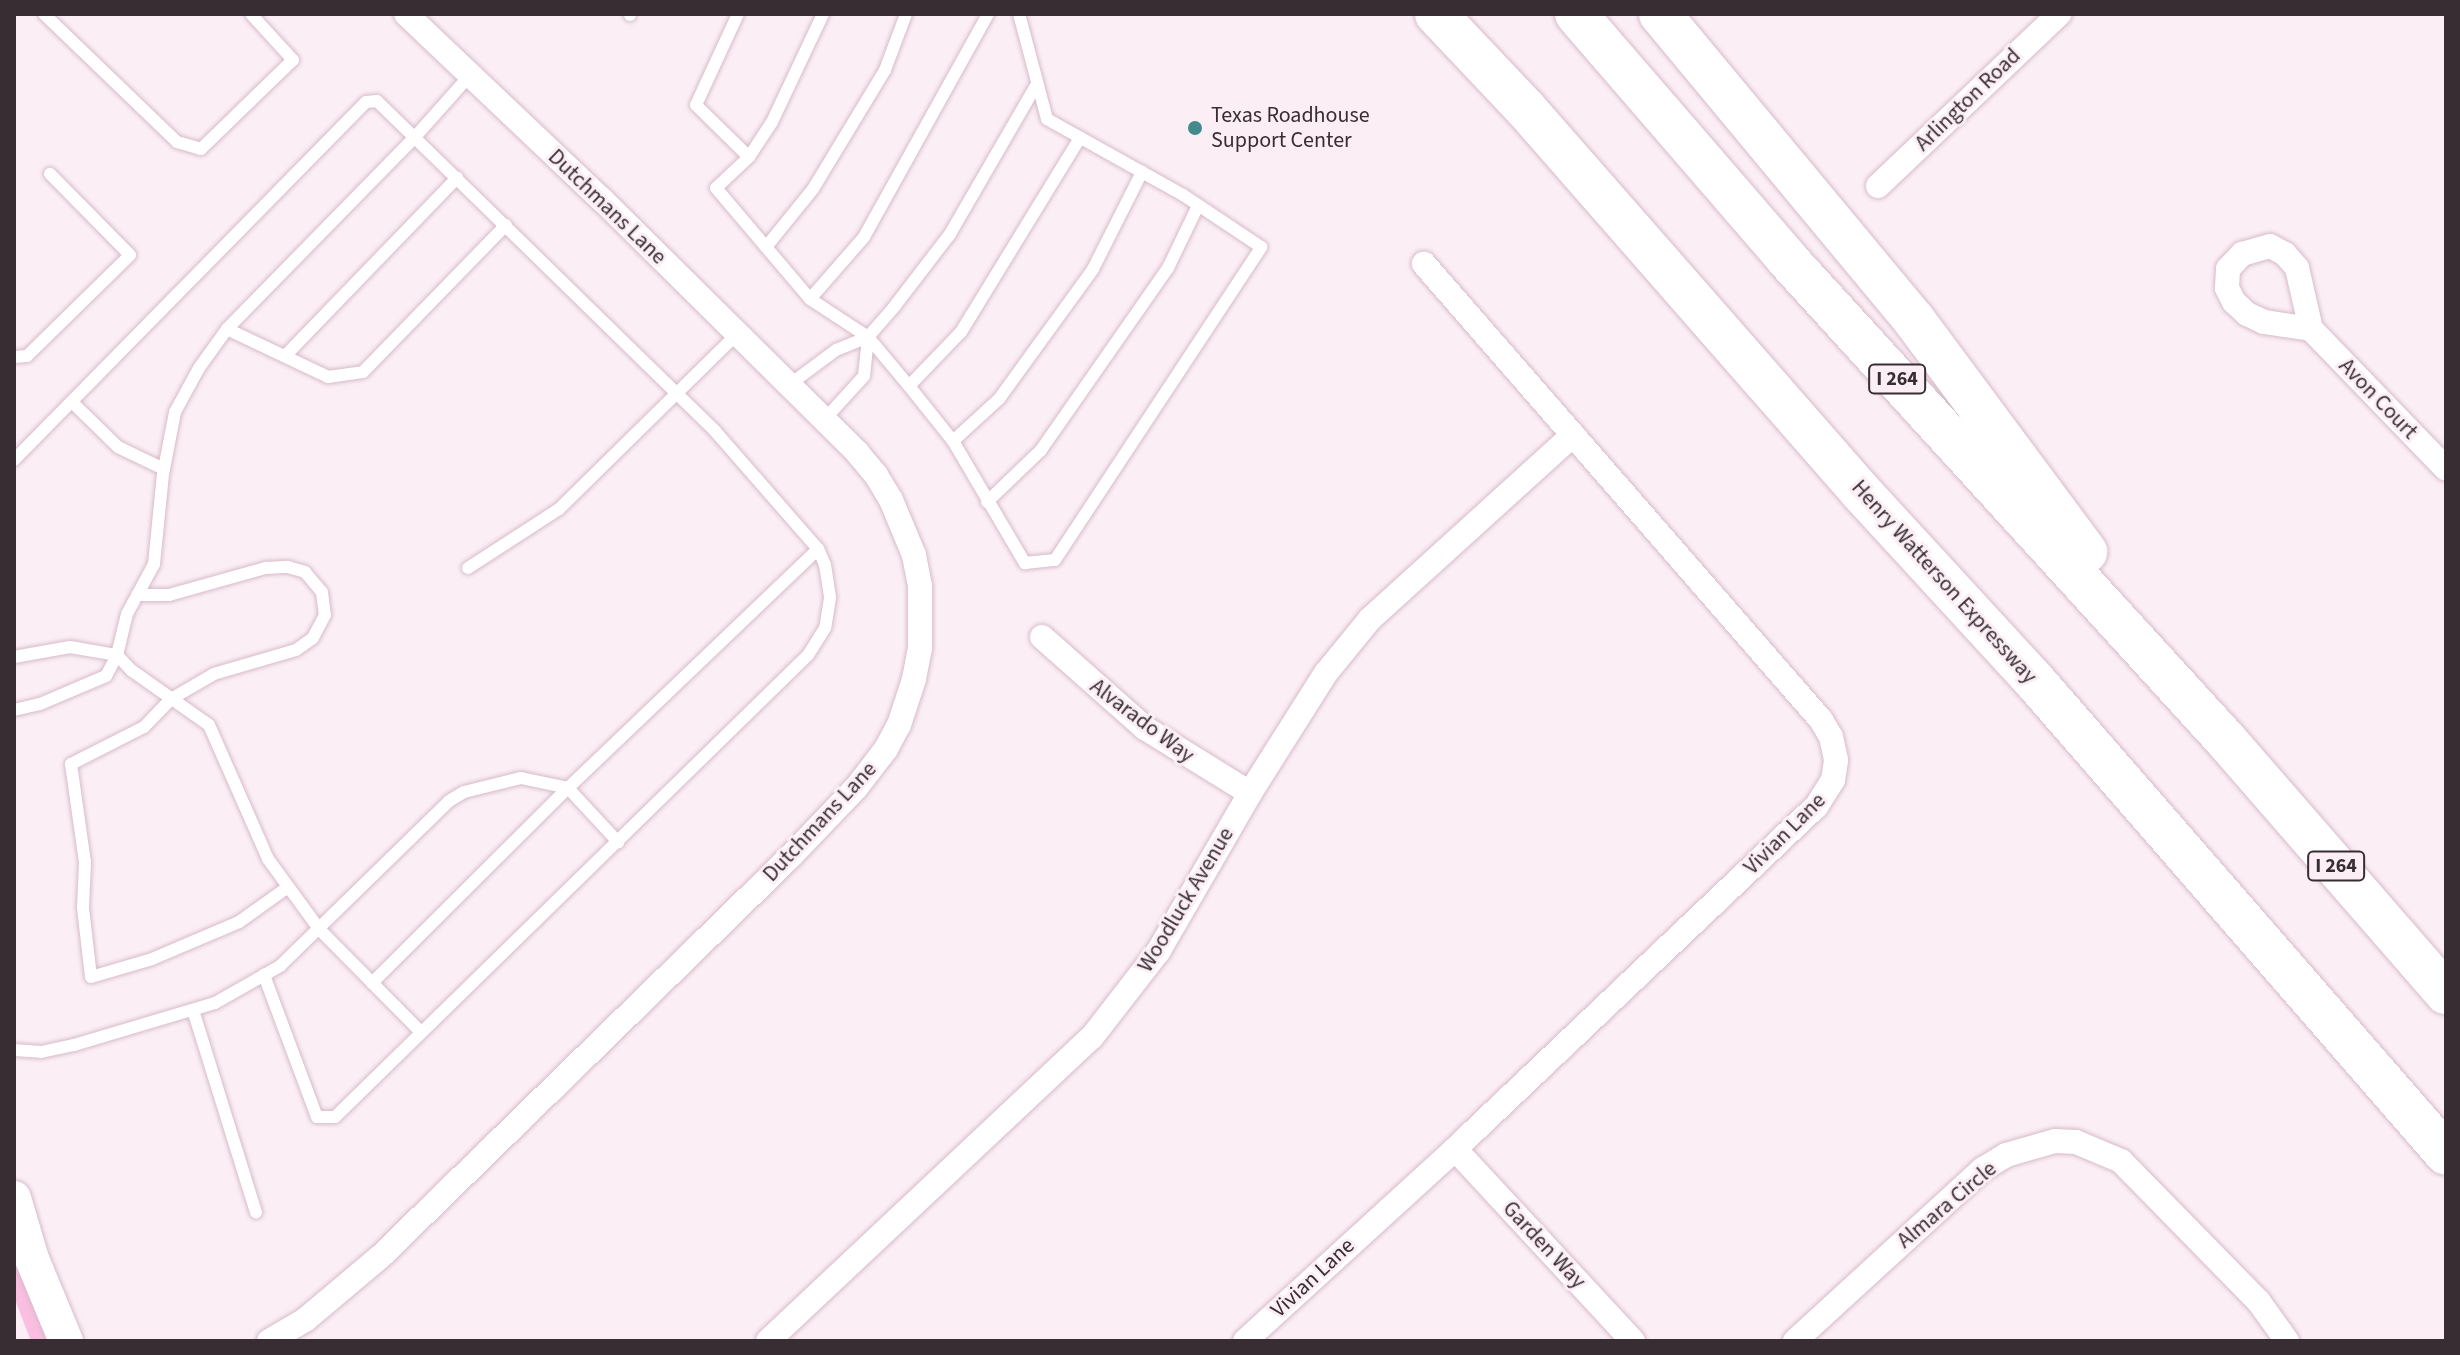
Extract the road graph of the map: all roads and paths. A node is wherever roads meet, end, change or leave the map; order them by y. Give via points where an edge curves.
1 (44, 14) edge
2 (251, 14) edge
3 (406, 14) edge
4 (738, 14) edge
5 (823, 14) edge
6 (906, 14) edge
7 (988, 14) edge
8 (1019, 14) edge
9 (1436, 14) edge
10 (1576, 14) edge
11 (1660, 14) edge
12 (2059, 14) edge
13 (470, 75) junction
14 (1037, 84) junction
15 (415, 137) junction
16 (1080, 138) junction
17 (749, 157) junction
18 (1142, 172) junction
19 (50, 174) dead end
20 (457, 178) junction
21 (1878, 186) dead end
22 (1198, 206) junction
23 (506, 225) junction
24 (766, 247) junction
25 (1424, 264) dead end
26 (810, 299) junction
27 (227, 329) junction
28 (2311, 329) dead end
29 (737, 334) junction
30 (868, 337) junction
31 (285, 356) junction
32 (14, 357) edge
33 (789, 385) junction
34 (909, 386) junction
35 (678, 395) junction
36 (72, 402) junction
37 (824, 420) junction
38 (1573, 435) junction
39 (953, 441) junction
40 (14, 460) edge
41 (164, 469) junction
42 (2446, 469) edge
43 (987, 502) junction
44 (818, 549) junction
45 (468, 568) dead end
46 (137, 595) junction
47 (1042, 637) dead end
48 (117, 655) junction
49 (14, 657) edge
50 (171, 699) junction
51 (14, 710) edge
52 (2225, 739) junction
53 (568, 788) junction
54 (1250, 793) junction
55 (618, 842) junction
56 (288, 887) junction
57 (320, 930) junction
58 (264, 975) junction
59 (372, 983) junction
60 (2446, 993) edge
61 (193, 1010) junction
62 (420, 1031) junction
63 (14, 1050) edge
64 (1455, 1149) junction
65 (2446, 1154) edge
66 (14, 1198) edge
67 (256, 1212) dead end
68 (66, 1341) edge
69 (269, 1341) edge
70 (768, 1341) edge
71 (1245, 1341) edge
72 (1633, 1341) edge
73 (1795, 1341) edge
74 (2287, 1341) edge

1 - 2 lane via 177,142 201,149 293,60
3 - 13 street, Dutchmans Lane
4 - 17 lane via 696,105
5 - 17 lane via 772,122
6 - 24 lane via 885,70 813,189
7 - 26 lane via 864,237
8 - 14 lane
9 - 65 highway, Henry Watterson Expressway via 2033,679
10 - 52 highway, I 264 via 1788,260
11 - 52 highway via 1914,320
12 - 21 street, Arlington Road
13 - 15 lane
13 - 29 street, Dutchmans Lane
14 - 16 lane via 1047,119
14 - 30 lane via 950,234
15 - 20 lane
15 - 27 lane
15 - 36 lane via 377,101 366,102
16 - 18 lane
16 - 34 lane via 961,332
17 - 24 lane via 716,188
18 - 22 lane
18 - 39 lane via 1093,269 999,399
19 - 32 lane via 130,255 27,356
20 - 23 lane
20 - 31 lane
22 - 43 lane via 1168,268 1041,450
22 - 43 lane via 1261,247 1055,560 1025,563
23 - 31 lane via 363,372 328,377
23 - 35 lane
24 - 26 lane
25 - 38 street, Vivian Lane
26 - 30 lane
27 - 31 lane
27 - 41 lane via 175,412
28 - 42 street, Avon Court
29 - 33 street, Dutchmans Lane
29 - 35 lane
30 - 33 lane via 836,350
30 - 34 lane
30 - 37 lane via 864,376
33 - 37 street, Dutchmans Lane
34 - 39 lane
35 - 44 lane
35 - 45 lane via 559,509
36 - 40 lane
36 - 41 lane via 118,447
37 - 69 street, Dutchmans Lane via 857,452 891,500 914,555 920,586 914,679 886,749 789,858 518,1125 342,1291
38 - 54 street, Woodluck Avenue via 1370,619 1326,673
38 - 64 street, Vivian Lane via 1821,720 1836,760 1833,780 1816,807
39 - 43 lane
41 - 46 lane via 154,564
44 - 53 lane
44 - 55 lane via 830,598 825,628 808,655
46 - 48 lane
46 - 50 lane via 169,595 266,568 288,567 305,572 322,592 325,615 313,638 296,650 214,674
47 - 54 street, Alvarado Way via 1145,728
48 - 49 lane via 70,647
48 - 50 lane
48 - 51 lane via 106,676
50 - 56 lane via 209,725 268,859
50 - 56 lane via 144,727 71,764 85,862 83,908 91,977 152,959 239,922
52 - 60 highway, I 264
53 - 55 lane
53 - 57 lane via 521,778 464,792
53 - 59 lane
54 - 70 street, Woodluck Avenue via 1158,952 1092,1037
55 - 62 lane
56 - 57 lane
57 - 58 lane
57 - 59 lane
58 - 61 lane
58 - 62 lane via 317,1117 335,1117
59 - 62 lane
61 - 63 lane via 63,1048
61 - 67 lane
64 - 71 street, Vivian Lane
64 - 72 street, Garden Way
66 - 68 main road
73 - 74 street, Almara Circle via 1983,1169 2020,1150 2055,1141 2076,1142 2121,1161 2259,1302

